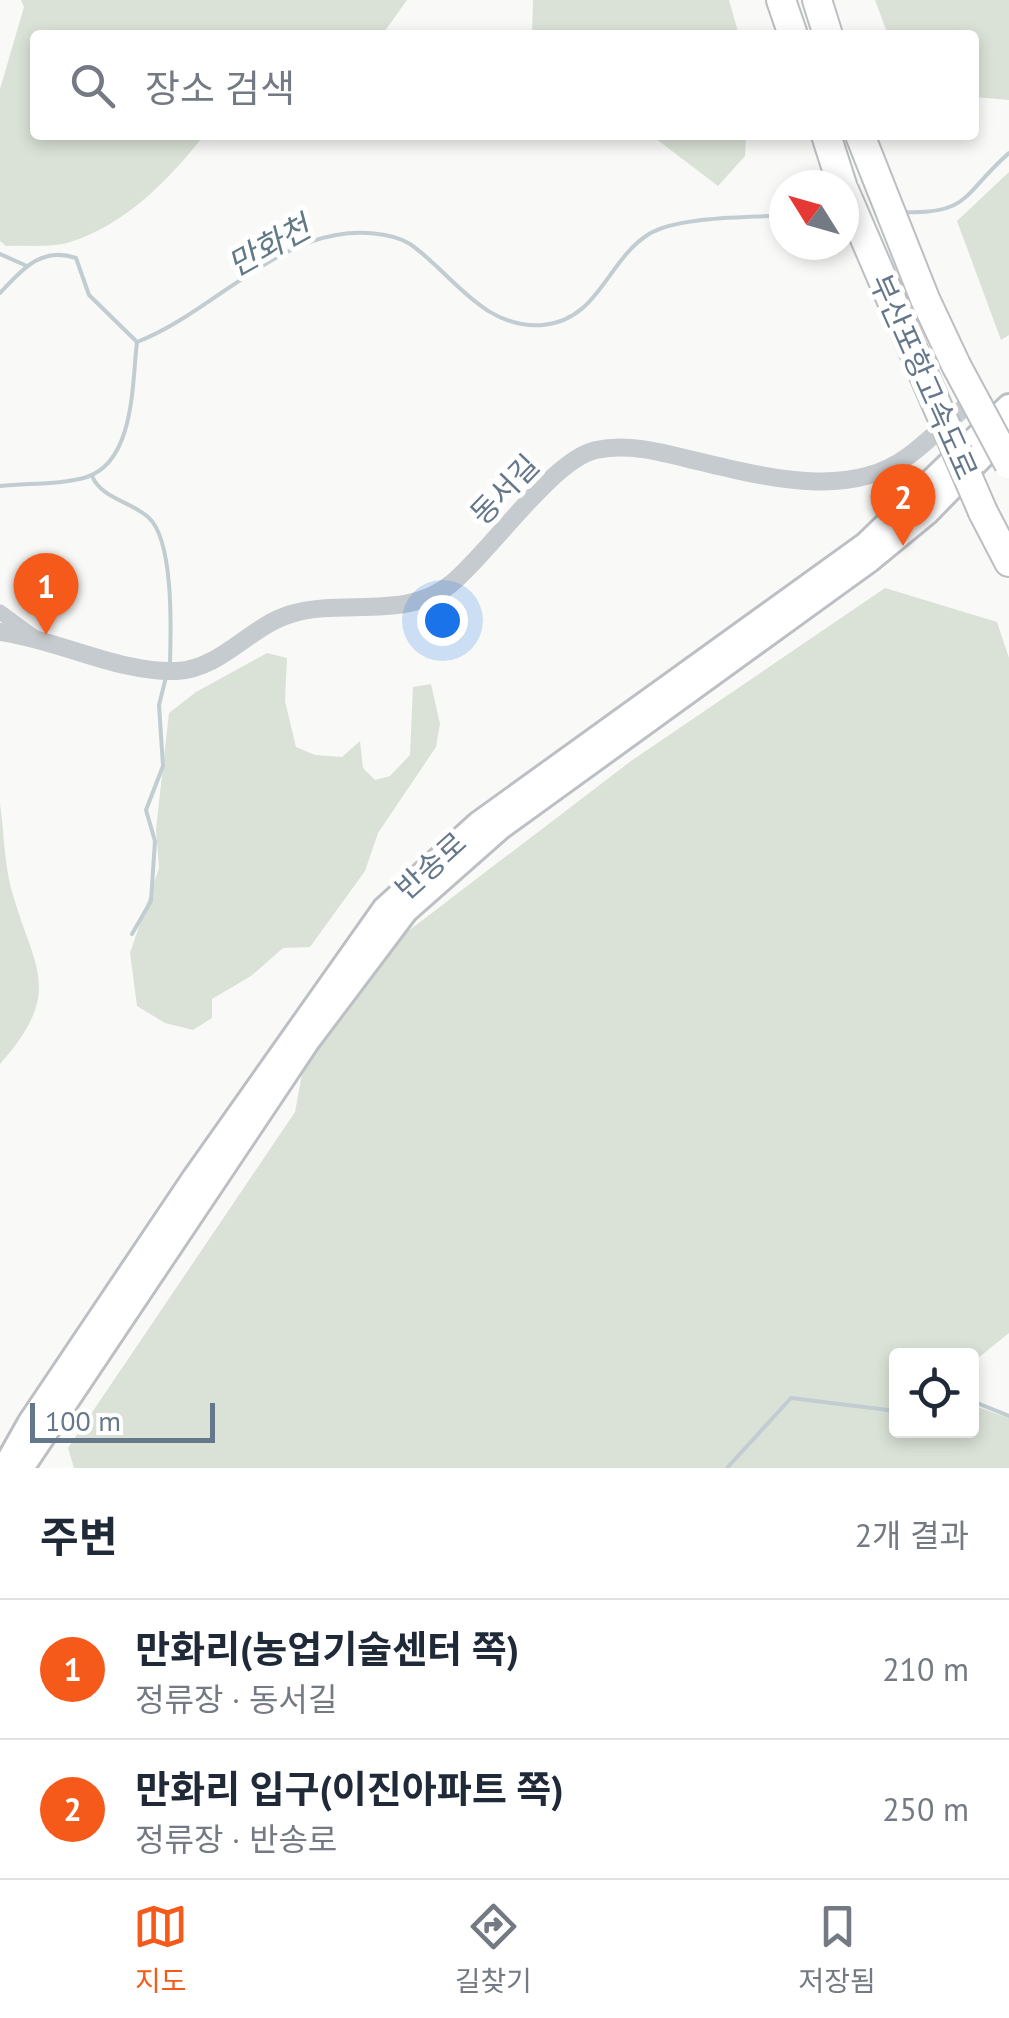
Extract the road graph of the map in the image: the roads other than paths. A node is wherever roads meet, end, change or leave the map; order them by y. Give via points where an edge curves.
1 (782, 0) edge
2 (817, 0) edge
3 (791, 30) edge
4 (826, 30) edge
5 (828, 140) edge
6 (862, 140) edge
7 (837, 170) edge
8 (859, 229) edge
9 (1007, 420) edge
10 (1009, 464) edge
11 (1009, 562) edge
12 (0, 612) edge
13 (0, 622) edge
14 (0, 632) edge
15 (34, 637) junction
16 (4, 1468) edge
17 (22, 1468) edge

1 - 3 highway
2 - 4 highway
5 - 7 highway, 부산포항고속도로
6 - 10 highway, 부산포항고속도로, bridge via 924,299
8 - 11 highway, 부산포항고속도로, bridge
9 - 15 street, 동서길 via 977,400 885,470 824,481 761,476 639,448 592,450 560,471 436,595 291,614 204,666 167,671
9 - 16 main road, 반송로 via 866,544 479,823 384,908
9 - 17 main road, 반송로 via 927,513 870,560 500,828 406,911 308,1041
12 - 13 street
12 - 15 street, 동서길
14 - 15 street, 동서길

